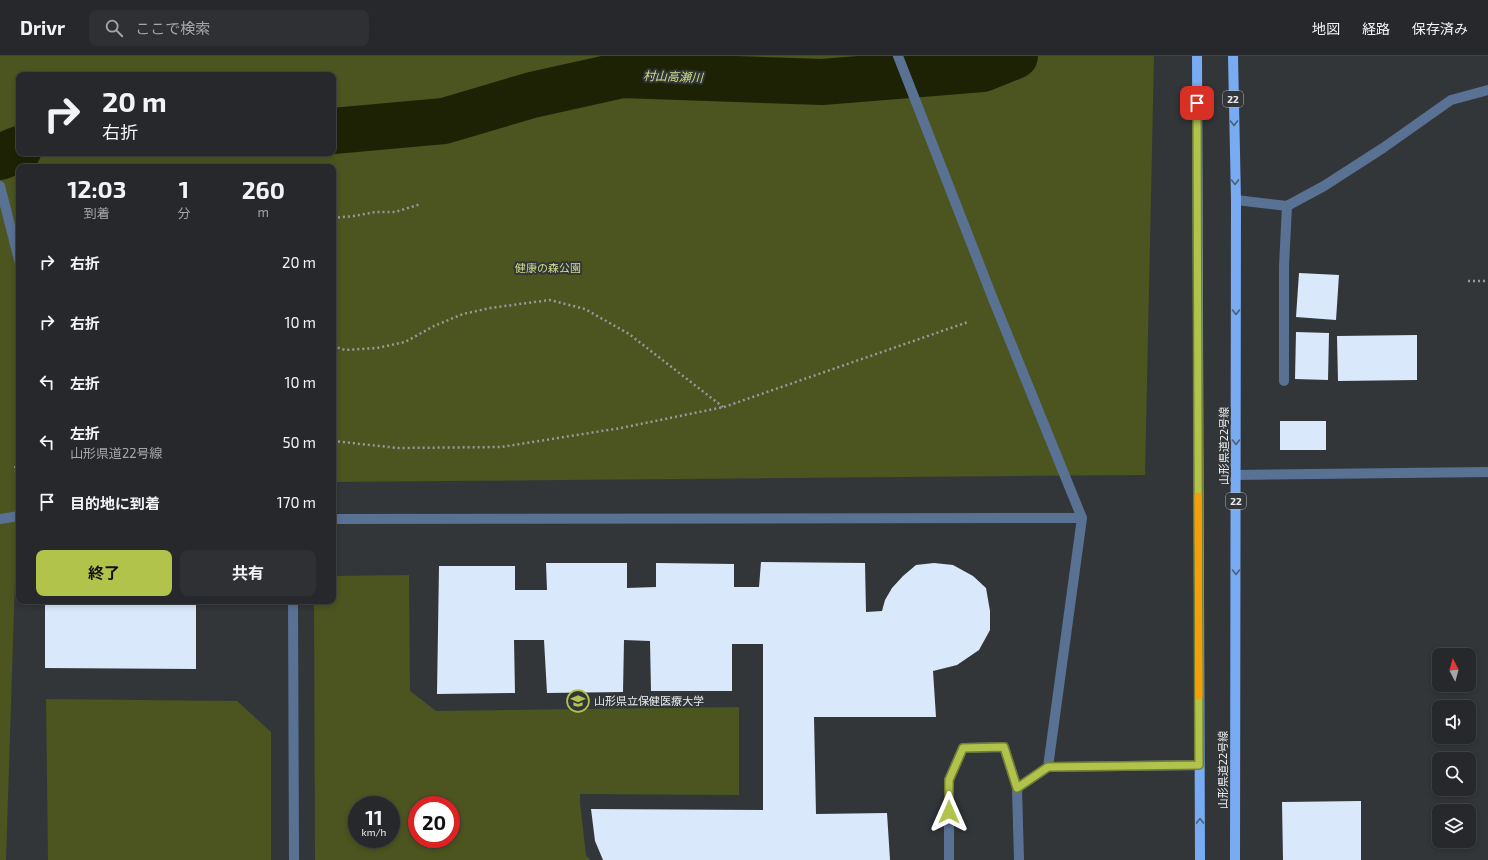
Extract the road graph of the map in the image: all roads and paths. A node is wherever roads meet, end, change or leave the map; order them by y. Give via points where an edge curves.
1 (898, 56) edge
2 (1197, 56) edge
3 (1233, 56) edge
4 (1488, 90) edge
5 (0, 186) edge
6 (1236, 200) junction
7 (421, 204) dead end
8 (1287, 206) junction
9 (336, 218) edge
10 (16, 248) edge
11 (1468, 281) dead end
12 (1488, 281) edge
13 (968, 322) dead end
14 (336, 347) edge
15 (1284, 381) dead end
16 (724, 407) junction
17 (336, 441) edge
18 (1488, 472) edge
19 (1236, 475) junction
20 (16, 516) edge
21 (1082, 518) junction
22 (0, 519) edge
23 (336, 519) edge
24 (293, 604) edge
25 (1199, 765) junction
26 (1048, 767) junction
27 (1017, 788) junction
28 (294, 860) edge
29 (949, 860) edge
30 (1019, 860) edge
31 (1200, 860) edge
32 (1235, 860) edge

1 - 21 lane
2 - 25 main road
3 -> 6 main road, 山形県道22号線 / 22
4 - 8 lane via 1451,100 1383,148
5 - 10 lane
6 - 8 lane
6 -> 19 main road, 山形県道22号線 / 22
7 - 9 path via 395,212
8 - 15 lane
11 - 12 path
13 - 16 path
14 - 16 path via 345,350 377,348 405,342 463,314 550,300 585,309 629,334
16 - 17 path via 621,428 501,447 398,448
18 - 19 lane
19 -> 32 main road, 山形県道22号線 / 22
20 - 22 lane
21 - 23 lane
21 - 26 lane
24 - 28 lane
25 - 26 lane
31 -> 25 main road
26 - 27 lane
27 - 29 lane via 1004,747 963,748 949,780
27 - 30 lane

